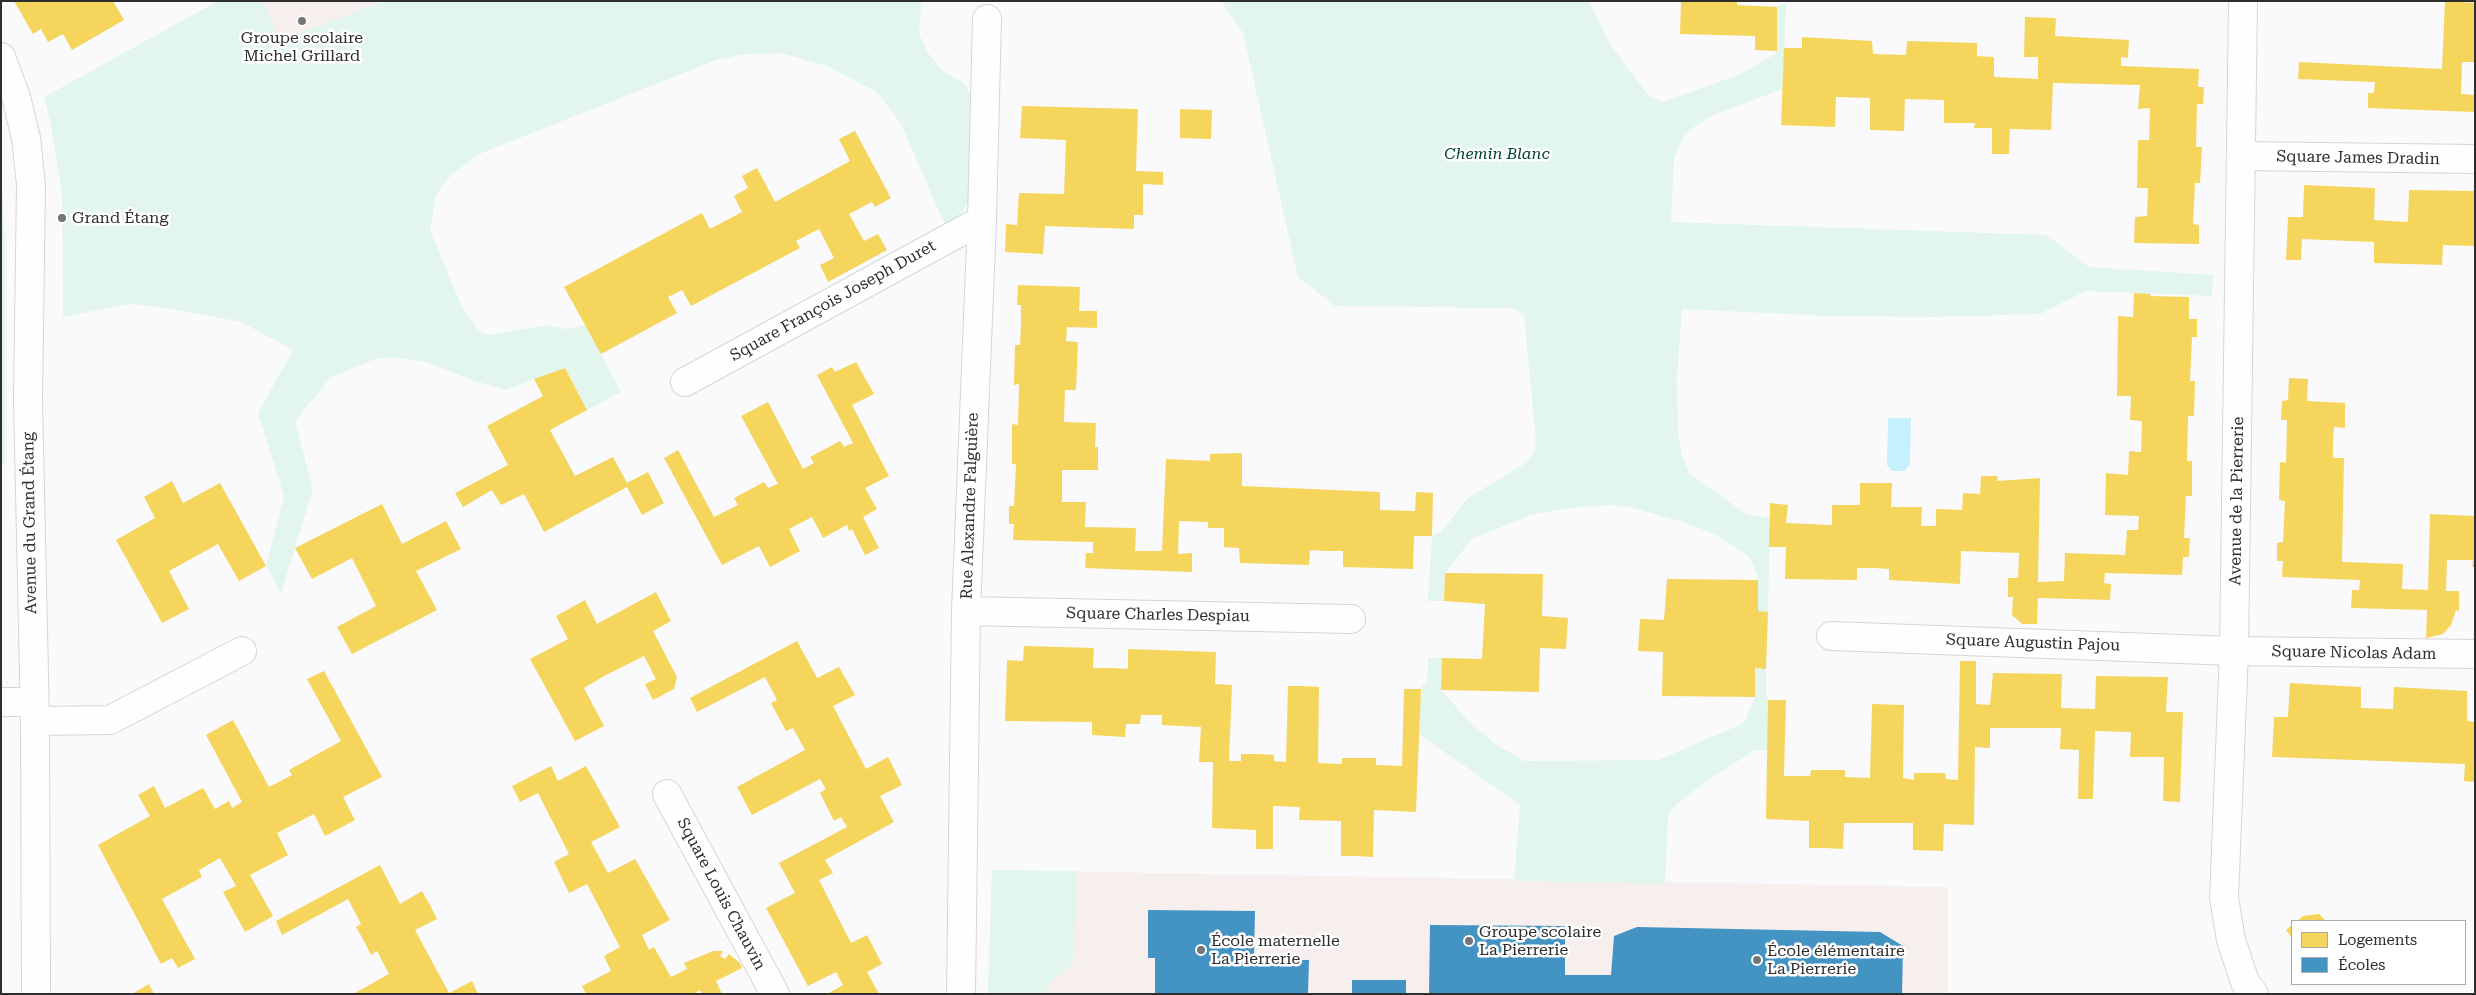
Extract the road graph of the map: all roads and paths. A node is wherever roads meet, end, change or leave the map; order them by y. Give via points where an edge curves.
1 (2242, 1) edge
2 (987, 19) dead end
3 (1, 57) edge
4 (2242, 156) junction
5 (2475, 160) edge
6 (982, 220) junction
7 (685, 382) dead end
8 (966, 611) junction
9 (1351, 619) dead end
10 (1831, 636) dead end
11 (242, 650) dead end
12 (2234, 651) junction
13 (2475, 654) edge
14 (1, 702) edge
15 (34, 712) junction
16 (668, 794) dead end
17 (36, 994) edge
18 (775, 994) edge
19 (961, 994) edge
20 (2254, 994) edge

1 - 4 street, Avenue de la Pierrerie
2 - 6 street, Rue Alexandre Falguière
3 - 15 street, Avenue du Grand Étang via 16,97 26,138 32,185 28,399
4 - 5 street, Square James Dradin
4 - 12 street, Avenue de la Pierrerie
6 - 7 street, Square François Joseph Duret
6 - 8 street, Rue Alexandre Falguière
8 - 9 street, Square Charles Despiau
8 - 19 street, Rue Alexandre Falguière
10 - 12 street, Square Augustin Pajou
11 - 15 street via 110,720
12 - 13 street, Square Nicolas Adam
12 - 20 street, Avenue de la Pierrerie via 2224,898 2231,940 2245,982
14 - 15 street
15 - 17 street, Avenue du Grand Étang
16 - 18 street, Square Louis Chauvin

